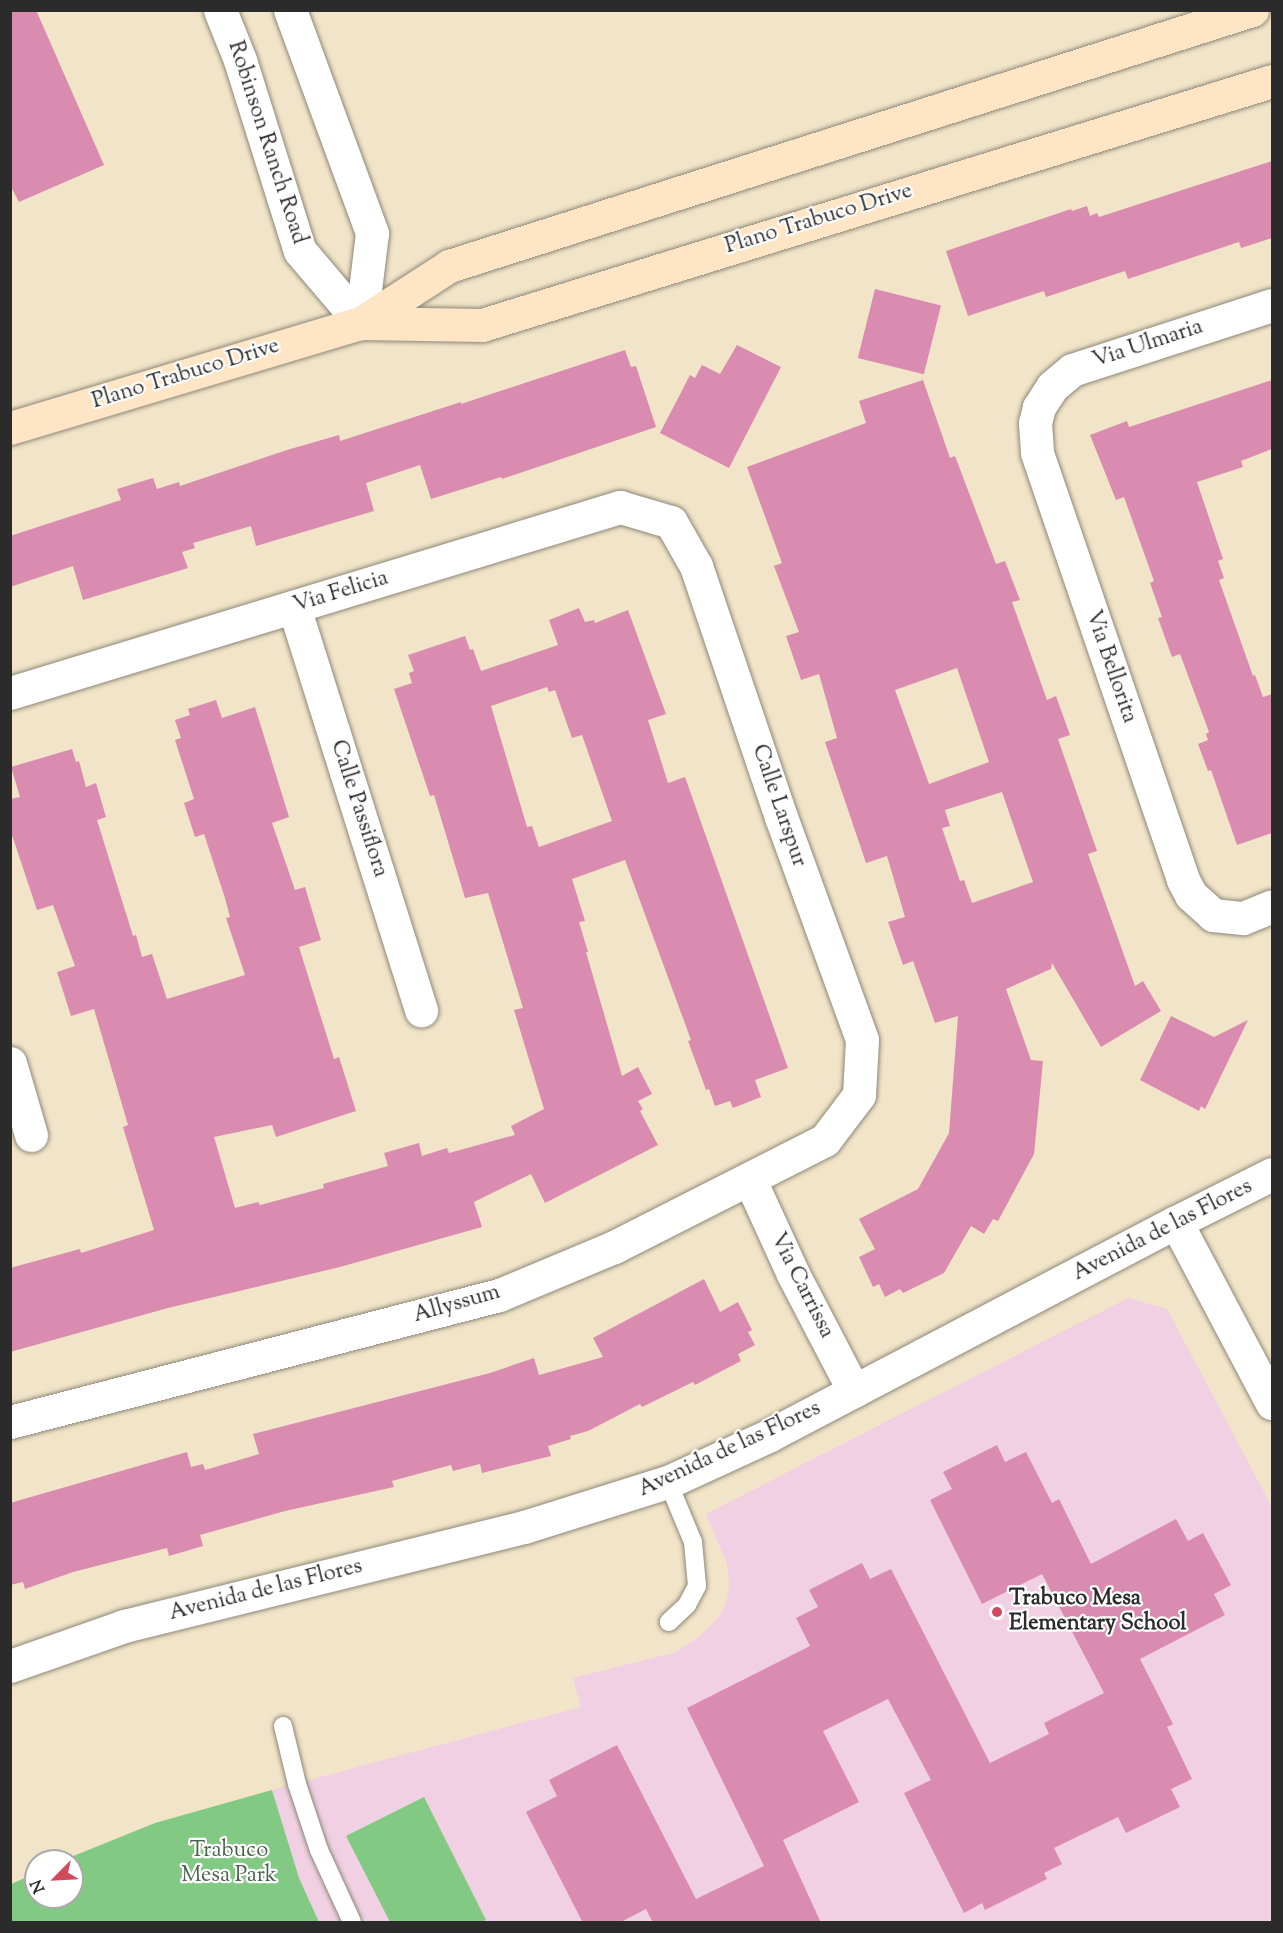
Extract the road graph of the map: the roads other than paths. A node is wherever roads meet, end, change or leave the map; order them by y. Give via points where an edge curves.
1 (220, 10) edge
2 (290, 10) edge
3 (1252, 10) edge
4 (1272, 81) edge
5 (1272, 305) edge
6 (361, 323) junction
7 (1039, 407) joint
8 (10, 428) edge
9 (671, 522) joint
10 (294, 607) junction
11 (10, 693) edge
12 (1272, 906) edge
13 (421, 1010) dead end
14 (10, 1063) edge
15 (859, 1095) joint
16 (31, 1135) dead end
17 (1272, 1174) edge
18 (750, 1180) junction
19 (1176, 1222) junction
20 (854, 1391) junction
21 (1272, 1403) edge
22 (10, 1422) edge
23 (669, 1482) junction
24 (669, 1622) dead end
25 (10, 1666) edge
26 (283, 1726) dead end
27 (352, 1923) edge

1 - 6 street, Robinson Ranch Road via 240,60 300,251
2 - 6 street via 372,233
3 - 6 main road, Plano Trabuco Drive via 449,266
4 - 6 main road, Plano Trabuco Drive via 482,325
5 - 7 street, Via Ulmaria via 1072,370 1052,387
6 - 8 main road, Plano Trabuco Drive
7 - 12 street, Via Bellorita via 1035,423 1037,453 1183,880 1191,895 1213,915 1243,918
9 - 10 street, Via Felicia via 620,507
9 - 15 street, Calle Larspur via 696,566 862,1040
10 - 11 street, Via Felicia
10 - 13 street, Calle Passiflora
14 - 16 street
15 - 18 street, Allyssum via 825,1140
17 - 19 street, Avenida de las Flores
18 - 20 street, Via Carrissa
18 - 22 street, Allyssum via 614,1247 499,1295
19 - 20 street, Avenida de las Flores
19 - 21 street
20 - 23 street, Avenida de las Flores
23 - 24 lane via 693,1542 697,1586 687,1605
23 - 25 street, Avenida de las Flores via 524,1527 124,1626
26 - 27 lane via 319,1850

